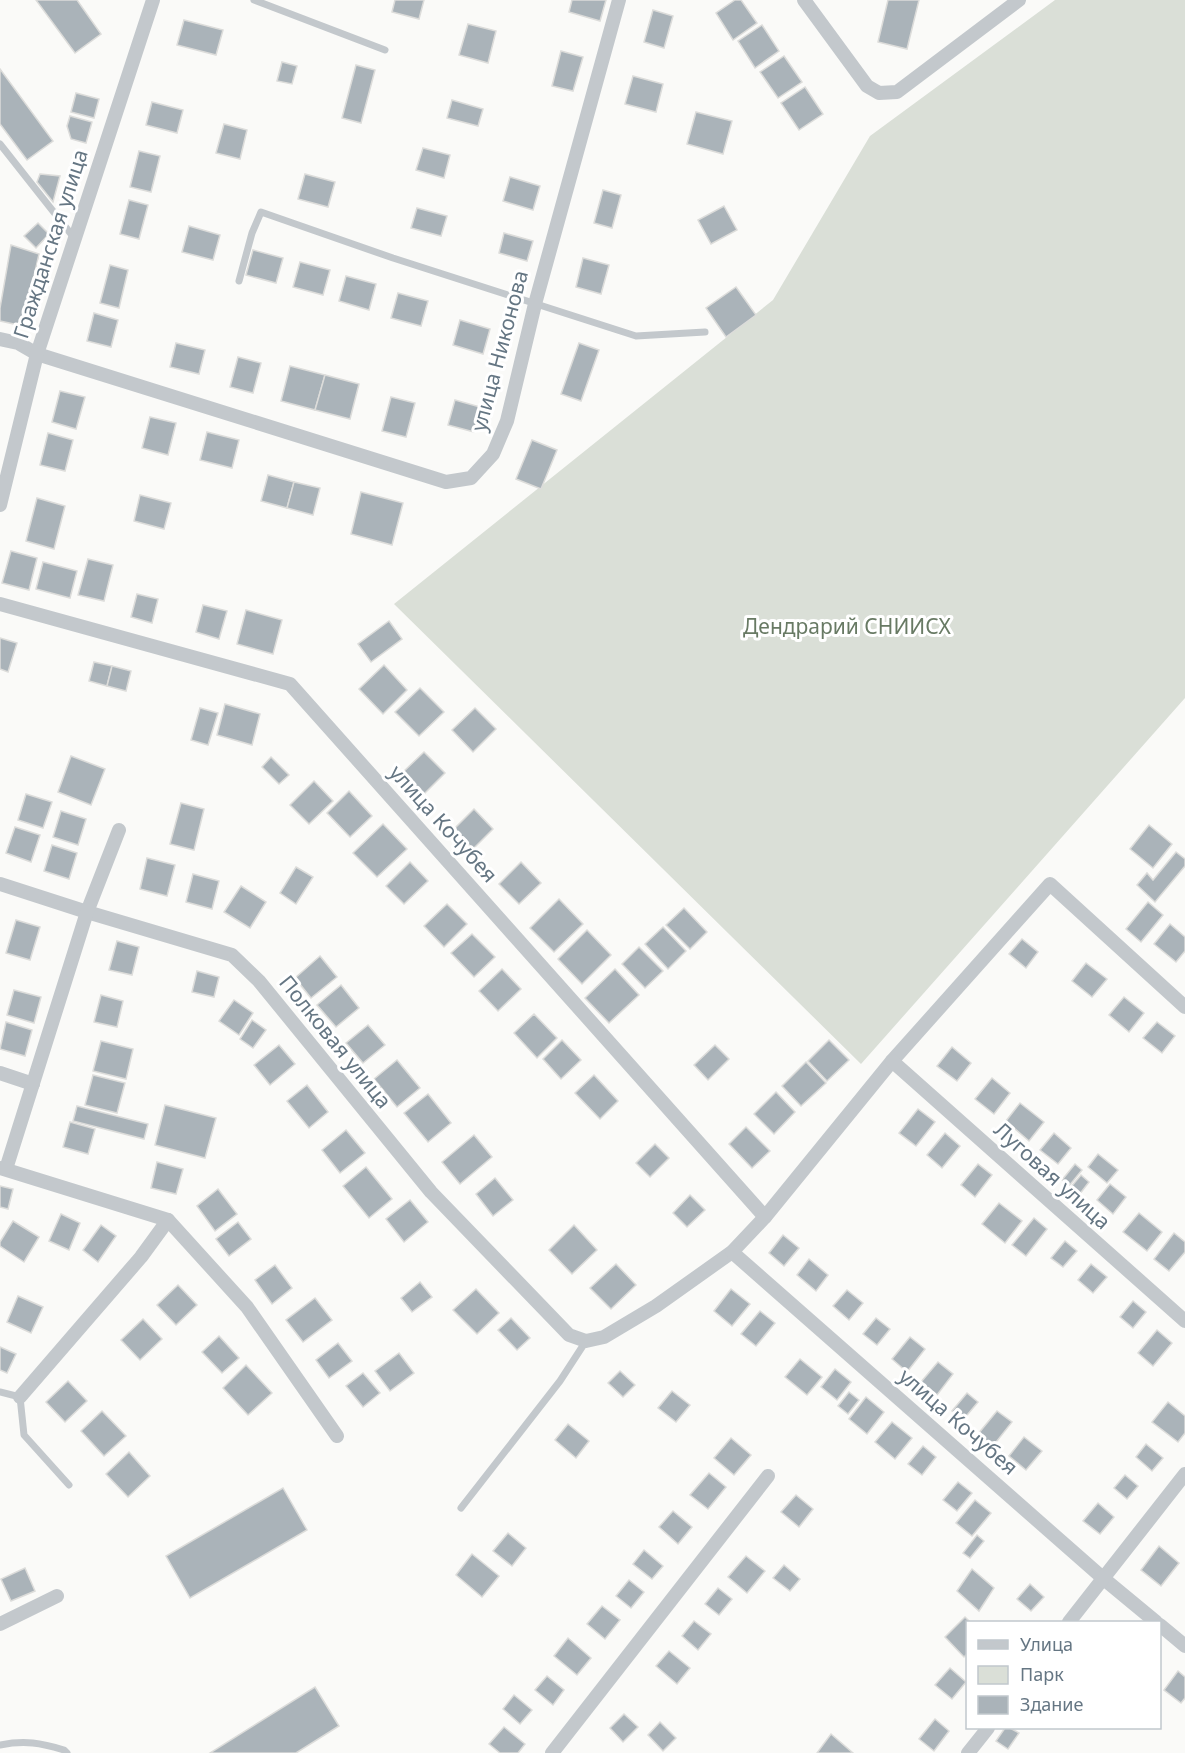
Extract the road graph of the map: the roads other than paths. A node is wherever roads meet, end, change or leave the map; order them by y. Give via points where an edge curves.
1 (153, 0) edge
2 (254, 0) edge
3 (620, 0) edge
4 (804, 0) edge
5 (1019, 0) edge
6 (385, 50) dead end
7 (0, 144) edge
8 (75, 239) junction
9 (239, 281) dead end
10 (535, 304) junction
11 (705, 332) dead end
12 (0, 339) edge
13 (37, 354) junction
14 (0, 505) edge
15 (0, 604) edge
16 (119, 830) dead end
17 (0, 884) edge
18 (87, 912) junction
19 (1185, 1007) edge
20 (892, 1061) junction
21 (0, 1074) edge
22 (33, 1084) junction
23 (3, 1169) edge
24 (765, 1217) junction
25 (168, 1220) junction
26 (732, 1252) junction
27 (1185, 1321) edge
28 (586, 1341) junction
29 (0, 1392) edge
30 (20, 1397) junction
31 (337, 1436) dead end
32 (1185, 1474) edge
33 (768, 1476) dead end
34 (69, 1485) dead end
35 (461, 1508) dead end
36 (1104, 1579) junction
37 (57, 1596) dead end
38 (1072, 1621) edge
39 (1154, 1621) edge
40 (0, 1623) edge
41 (1161, 1626) edge
42 (1185, 1646) edge
43 (987, 1729) edge
44 (0, 1745) edge
45 (67, 1753) edge
46 (552, 1753) edge
47 (968, 1753) edge

1 - 8 street, Гражданская улица
2 - 6 lane
3 - 10 street, улица Никонова
4 - 5 street via 867,86 879,93 897,92
7 - 8 lane
8 - 13 street, Гражданская улица
9 - 10 lane via 261,212
10 - 11 lane via 636,336
10 - 13 street, улица Никонова via 507,422 493,454 471,478 446,482
12 - 13 street, улица Никонова
13 - 14 street, Гражданская улица
15 - 24 street, улица Кочубея via 290,684
16 - 18 street
17 - 18 street, Полковая улица
18 - 22 street
18 - 28 street, Полковая улица via 232,955 259,981 431,1192 569,1335
19 - 20 street via 1050,884
20 - 24 street
20 - 27 street, Луговая улица
21 - 22 street
22 - 23 street
23 - 25 street
24 - 26 street
25 - 30 street via 141,1257
25 - 31 street via 247,1307
26 - 28 street via 604,1338
26 - 36 street, улица Кочубея
28 - 35 lane via 560,1381
29 - 30 lane
30 - 34 lane via 24,1435
32 - 36 street
33 - 46 street
36 - 38 street
36 - 39 street, улица Кочубея
37 - 40 street
41 - 42 street, улица Кочубея
43 - 47 street
44 - 45 lane via 42,1743

